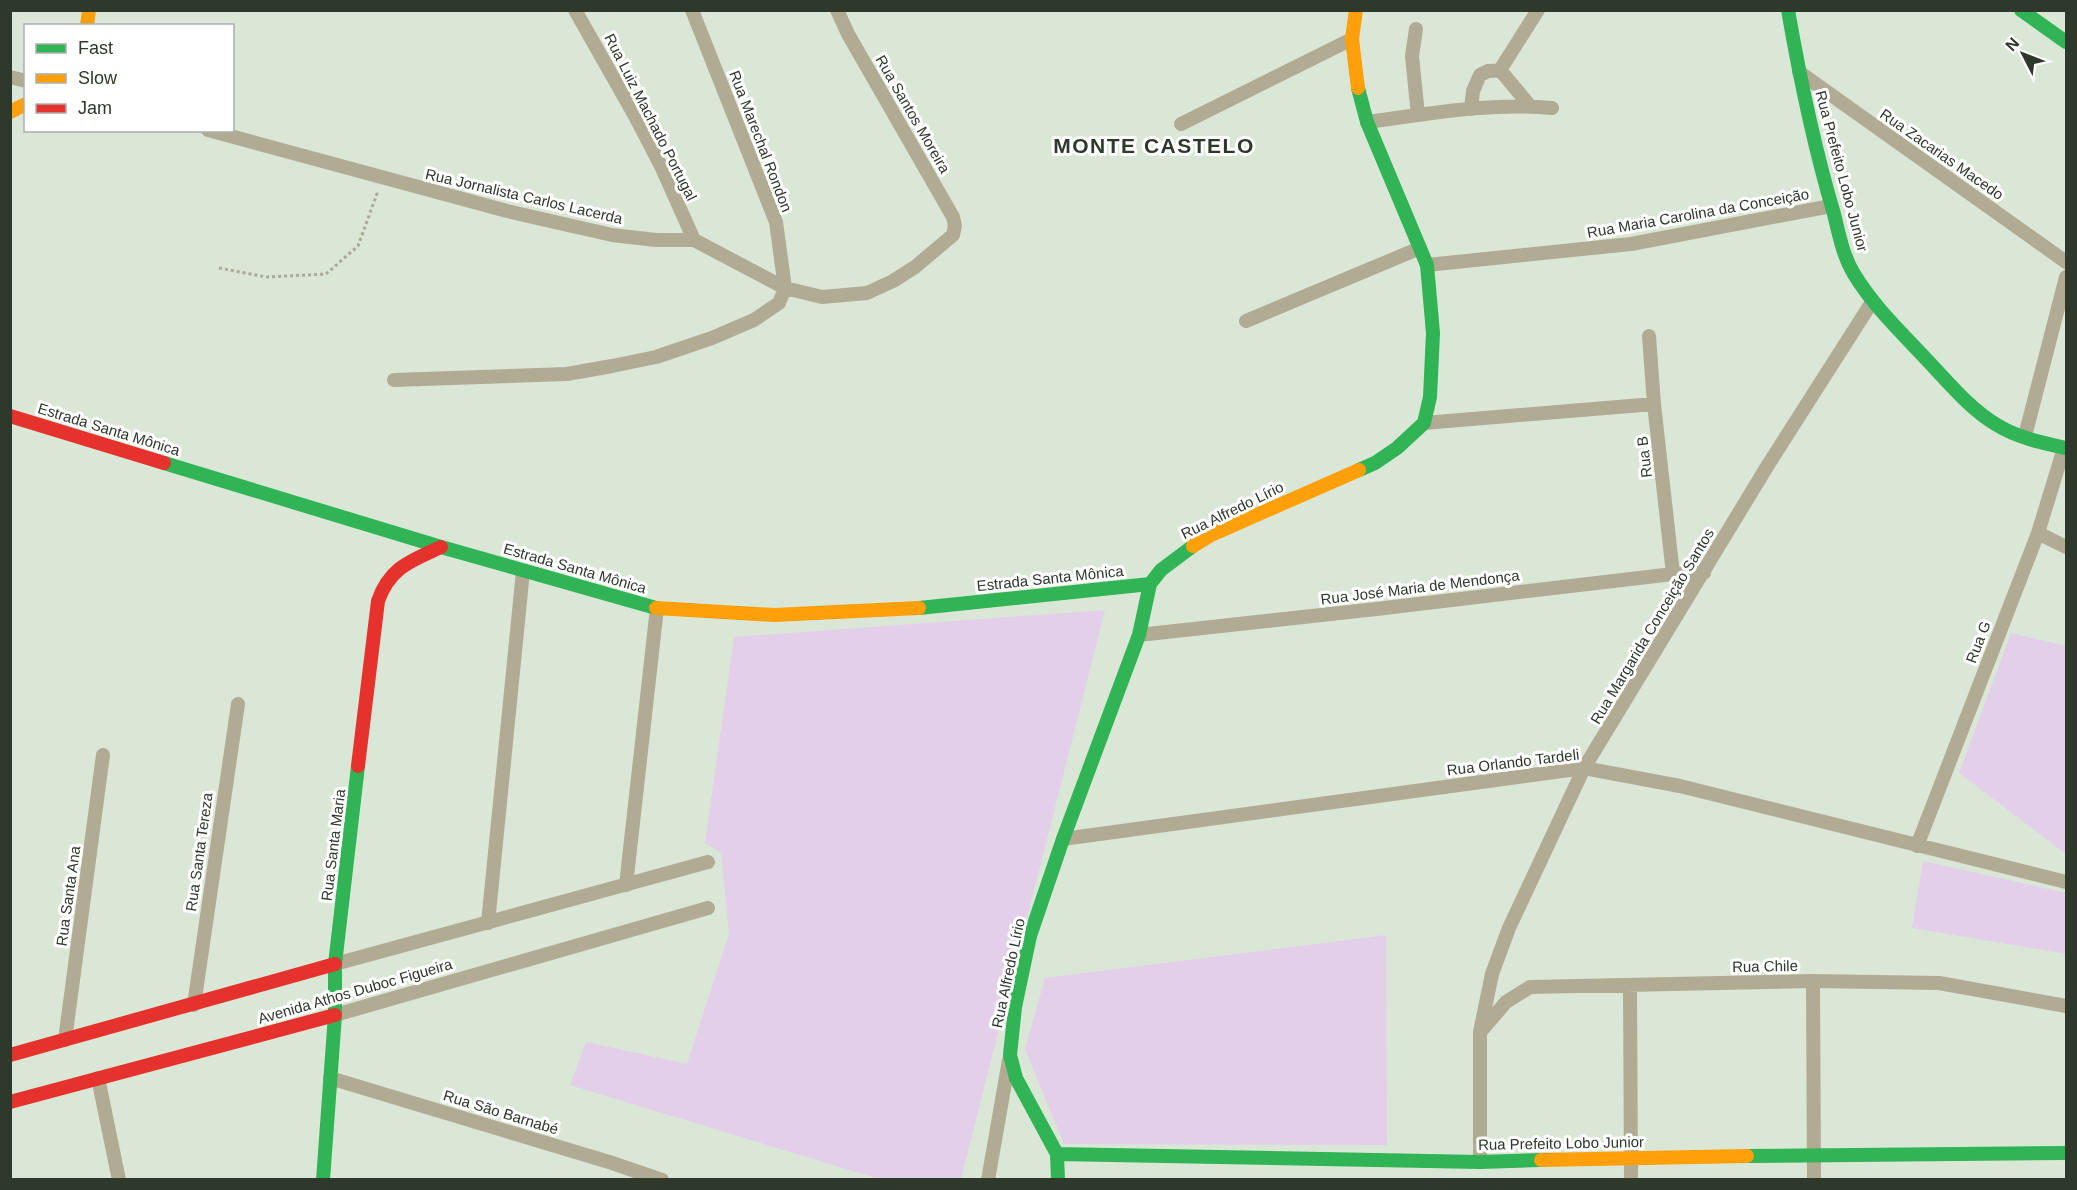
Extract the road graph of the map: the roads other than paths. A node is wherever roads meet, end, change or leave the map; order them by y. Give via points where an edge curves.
1 (575, 10) edge
2 (692, 10) edge
3 (837, 10) edge
4 (1356, 10) edge
5 (1538, 10) edge
6 (1788, 10) edge
7 (2031, 13) edge
8 (1416, 29) dead end
9 (1352, 39) junction
10 (2067, 42) edge
11 (1500, 70) junction
12 (1799, 72) junction
13 (24, 105) edge
14 (1530, 106) junction
15 (1552, 108) dead end
16 (1472, 109) junction
17 (10, 112) edge
18 (1418, 115) junction
19 (1366, 122) junction
20 (1181, 124) dead end
21 (215, 132) edge
22 (1831, 206) junction
23 (953, 236) joint
24 (694, 240) junction
25 (1420, 248) junction
26 (2067, 262) edge
27 (1427, 265) junction
28 (2067, 276) edge
29 (785, 288) junction
30 (1872, 302) junction
31 (1246, 321) dead end
32 (1649, 336) dead end
33 (394, 380) dead end
34 (1654, 404) junction
35 (10, 416) edge
36 (1424, 423) junction
37 (2025, 436) junction
38 (2065, 448) edge
39 (2038, 533) junction
40 (441, 547) junction
41 (2067, 547) edge
42 (523, 571) junction
43 (1704, 573) junction
44 (1673, 574) junction
45 (1150, 584) junction
46 (657, 608) junction
47 (1139, 635) junction
48 (238, 704) dead end
49 (103, 755) dead end
50 (1584, 768) junction
51 (1063, 839) junction
52 (1917, 846) junction
53 (708, 862) dead end
54 (2067, 882) edge
55 (626, 885) junction
56 (708, 908) dead end
57 (488, 923) junction
58 (335, 964) junction
59 (1813, 981) junction
60 (1630, 985) junction
61 (194, 1005) junction
62 (2067, 1006) edge
63 (335, 1015) junction
64 (1480, 1032) junction
65 (65, 1040) junction
66 (10, 1055) edge
67 (1010, 1056) junction
68 (98, 1078) junction
69 (330, 1078) junction
70 (10, 1102) edge
71 (2067, 1153) edge
72 (1057, 1154) junction
73 (1815, 1156) junction
74 (1631, 1157) junction
75 (1480, 1162) junction
76 (119, 1179) edge
77 (323, 1179) edge
78 (662, 1179) edge
79 (988, 1179) edge
80 (1058, 1179) edge
81 (1631, 1179) edge
82 (1814, 1179) edge

1 - 24 street, Rua Luiz Machado Portugal via 651,146
2 - 29 street, Rua Marechal Rondon via 776,222
3 - 23 street, Rua Santos Moreira via 953,217
4 - 9 main road
5 - 11 street
6 - 12 main road, Rua Prefeito Lobo Junior
7 - 10 main road
8 - 18 street via 1412,56
9 - 19 main road
9 - 20 street
11 - 14 street
11 - 16 street via 1480,75 1473,91
12 - 22 main road, Rua Prefeito Lobo Junior
12 - 26 street, Rua Zacarias Macedo
13 - 17 main road
14 - 15 street
14 - 16 street
16 - 18 street
18 - 19 street
19 - 25 main road
21 - 24 street, Rua Jornalista Carlos Lacerda via 507,211 612,235
22 - 27 street, Rua Maria Carolina da Conceição via 1631,244
22 - 30 main road, Rua Prefeito Lobo Junior via 1849,264
23 - 29 street, Rua Jornalista Carlos Lacerda via 915,267 867,293 822,297
24 - 29 street, Rua Jornalista Carlos Lacerda
25 - 27 main road
25 - 31 street
27 - 36 main road via 1434,333 1430,398
28 - 37 street
29 - 33 street via 779,303 754,320 656,357 567,374
30 - 37 main road, Rua Prefeito Lobo Junior via 1984,416
30 - 43 street, Rua Margarida Conceição Santos
32 - 34 street, Rua B
34 - 36 street
34 - 44 street, Rua B
35 - 40 main road, Estrada Santa Mônica
36 - 45 main road, Rua Alfredo Lírio via 1375,462 1211,535 1161,570
37 - 38 main road, Rua Prefeito Lobo Junior
38 - 39 street, Rua G
39 - 41 street
39 - 52 street, Rua G
40 - 42 main road, Estrada Santa Mônica
40 - 58 main road, Rua Santa Maria via 391,574 378,601
42 - 46 main road, Estrada Santa Mônica
42 - 57 street
43 - 44 street, Rua José Maria de Mendonça
43 - 50 street, Rua Margarida Conceição Santos
44 - 47 street, Rua José Maria de Mendonça
45 - 46 main road, Estrada Santa Mônica via 932,607 774,615
45 - 47 main road, Rua Alfredo Lírio
46 - 55 street
47 - 51 main road, Rua Alfredo Lírio
48 - 61 street, Rua Santa Tereza
49 - 65 street, Rua Santa Ana
50 - 51 street, Rua Orlando Tardeli
50 - 52 street, Rua Orlando Tardeli via 1680,786
50 - 64 street, Rua Margarida Conceição Santos via 1509,928 1492,974
51 - 67 main road, Rua Alfredo Lírio via 1030,936 1015,1007
52 - 54 street, Rua Orlando Tardeli
53 - 55 street, Avenida Athos Duboc Figueira
55 - 57 street, Avenida Athos Duboc Figueira
56 - 63 street, Avenida Athos Duboc Figueira
57 - 58 street, Avenida Athos Duboc Figueira
58 - 61 main road, Avenida Athos Duboc Figueira
58 - 63 main road, Rua Santa Maria
59 - 60 street, Rua Chile
59 - 62 street, Rua Chile via 1939,983
59 - 73 street
60 - 64 street, Rua Chile via 1530,987 1506,1002
60 - 74 street
61 - 65 main road, Avenida Athos Duboc Figueira
63 - 68 main road, Avenida Athos Duboc Figueira
63 - 69 main road, Rua Santa Maria
64 - 75 street, Rua Margarida Conceição Santos
65 - 66 main road, Avenida Athos Duboc Figueira
67 - 72 main road, Rua Alfredo Lírio via 1016,1078
67 - 79 street
68 - 70 main road, Avenida Athos Duboc Figueira
68 - 76 street
69 - 77 main road, Rua Santa Maria
69 - 78 street, Rua São Barnabé
71 - 73 main road, Rua Prefeito Lobo Junior
72 - 75 main road, Rua Prefeito Lobo Junior
72 - 80 main road
73 - 74 main road, Rua Prefeito Lobo Junior
73 - 82 street
74 - 75 main road, Rua Prefeito Lobo Junior
74 - 81 street

